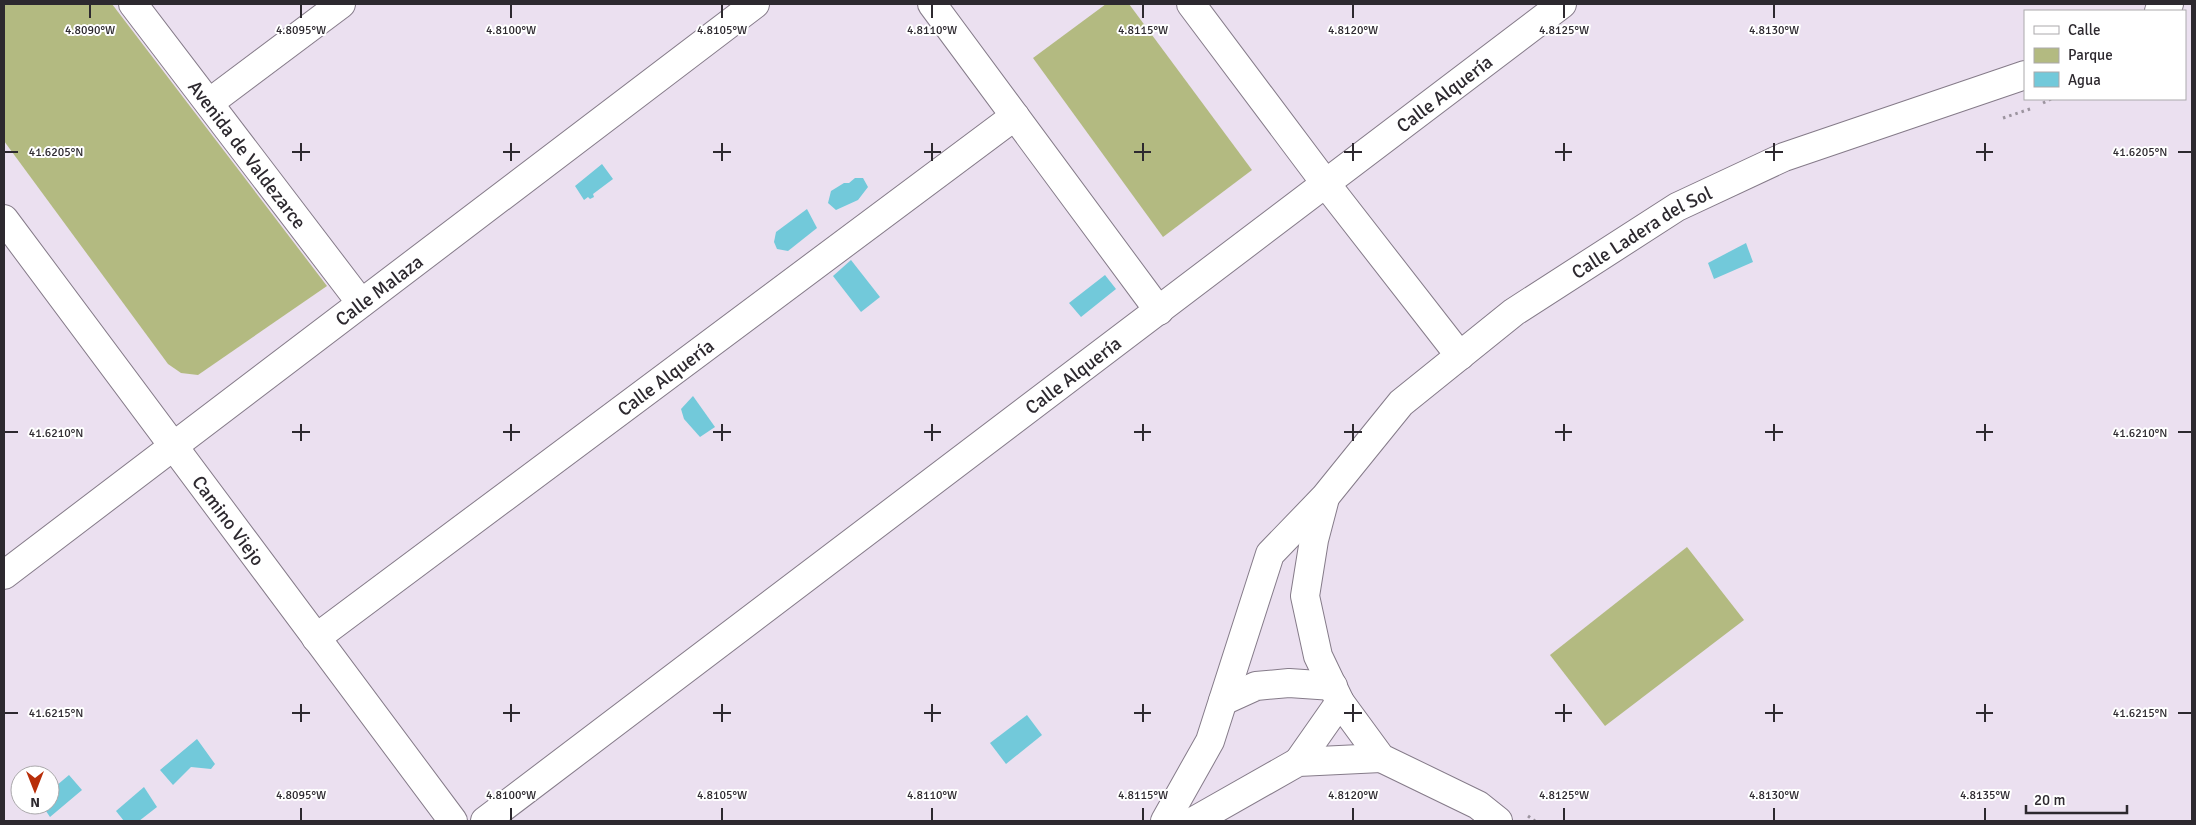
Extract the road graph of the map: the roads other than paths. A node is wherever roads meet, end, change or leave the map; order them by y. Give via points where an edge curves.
1 (133, 4) edge
2 (341, 4) edge
3 (755, 4) edge
4 (932, 4) edge
5 (1191, 4) edge
6 (1562, 4) edge
7 (2024, 75) edge
8 (209, 103) junction
9 (1015, 116) junction
10 (1326, 184) junction
11 (4, 219) edge
12 (361, 303) junction
13 (1159, 311) junction
14 (1460, 356) junction
15 (172, 447) junction
16 (1325, 497) junction
17 (4, 575) edge
18 (316, 638) junction
19 (1336, 694) junction
20 (1223, 700) junction
21 (1381, 758) junction
22 (1298, 762) junction
23 (1509, 816) edge
24 (453, 821) edge
25 (484, 821) edge
26 (1165, 821) edge
27 (1194, 821) edge

1 - 8 street, Avenida de Valdezarce
2 - 8 street
3 - 12 street, Calle Malaza
4 - 9 street
5 - 10 street
6 - 10 street, Calle Alquería
7 - 14 street, Calle Ladera del Sol via 1784,157 1677,208 1514,312
8 - 12 street, Avenida de Valdezarce
9 - 13 street
9 - 18 street, Calle Alquería
10 - 13 street, Calle Alquería
10 - 14 street
11 - 15 street, Camino Viejo
12 - 15 street, Calle Malaza
13 - 25 street, Calle Alquería
14 - 16 street, Calle Ladera del Sol via 1401,403
15 - 17 street, Calle Malaza
15 - 18 street, Camino Viejo
16 - 19 street, Calle Ladera del Sol via 1305,596 1318,656
16 - 20 street, Calle Ladera del Sol via 1270,554
18 - 24 street, Camino Viejo
19 - 20 street via 1289,683 1256,686
19 - 21 street, Calle Ladera del Sol
19 - 22 street
20 - 26 street, Calle Ladera del Sol via 1210,741
21 - 22 street
21 - 23 street via 1478,805
22 - 27 street

